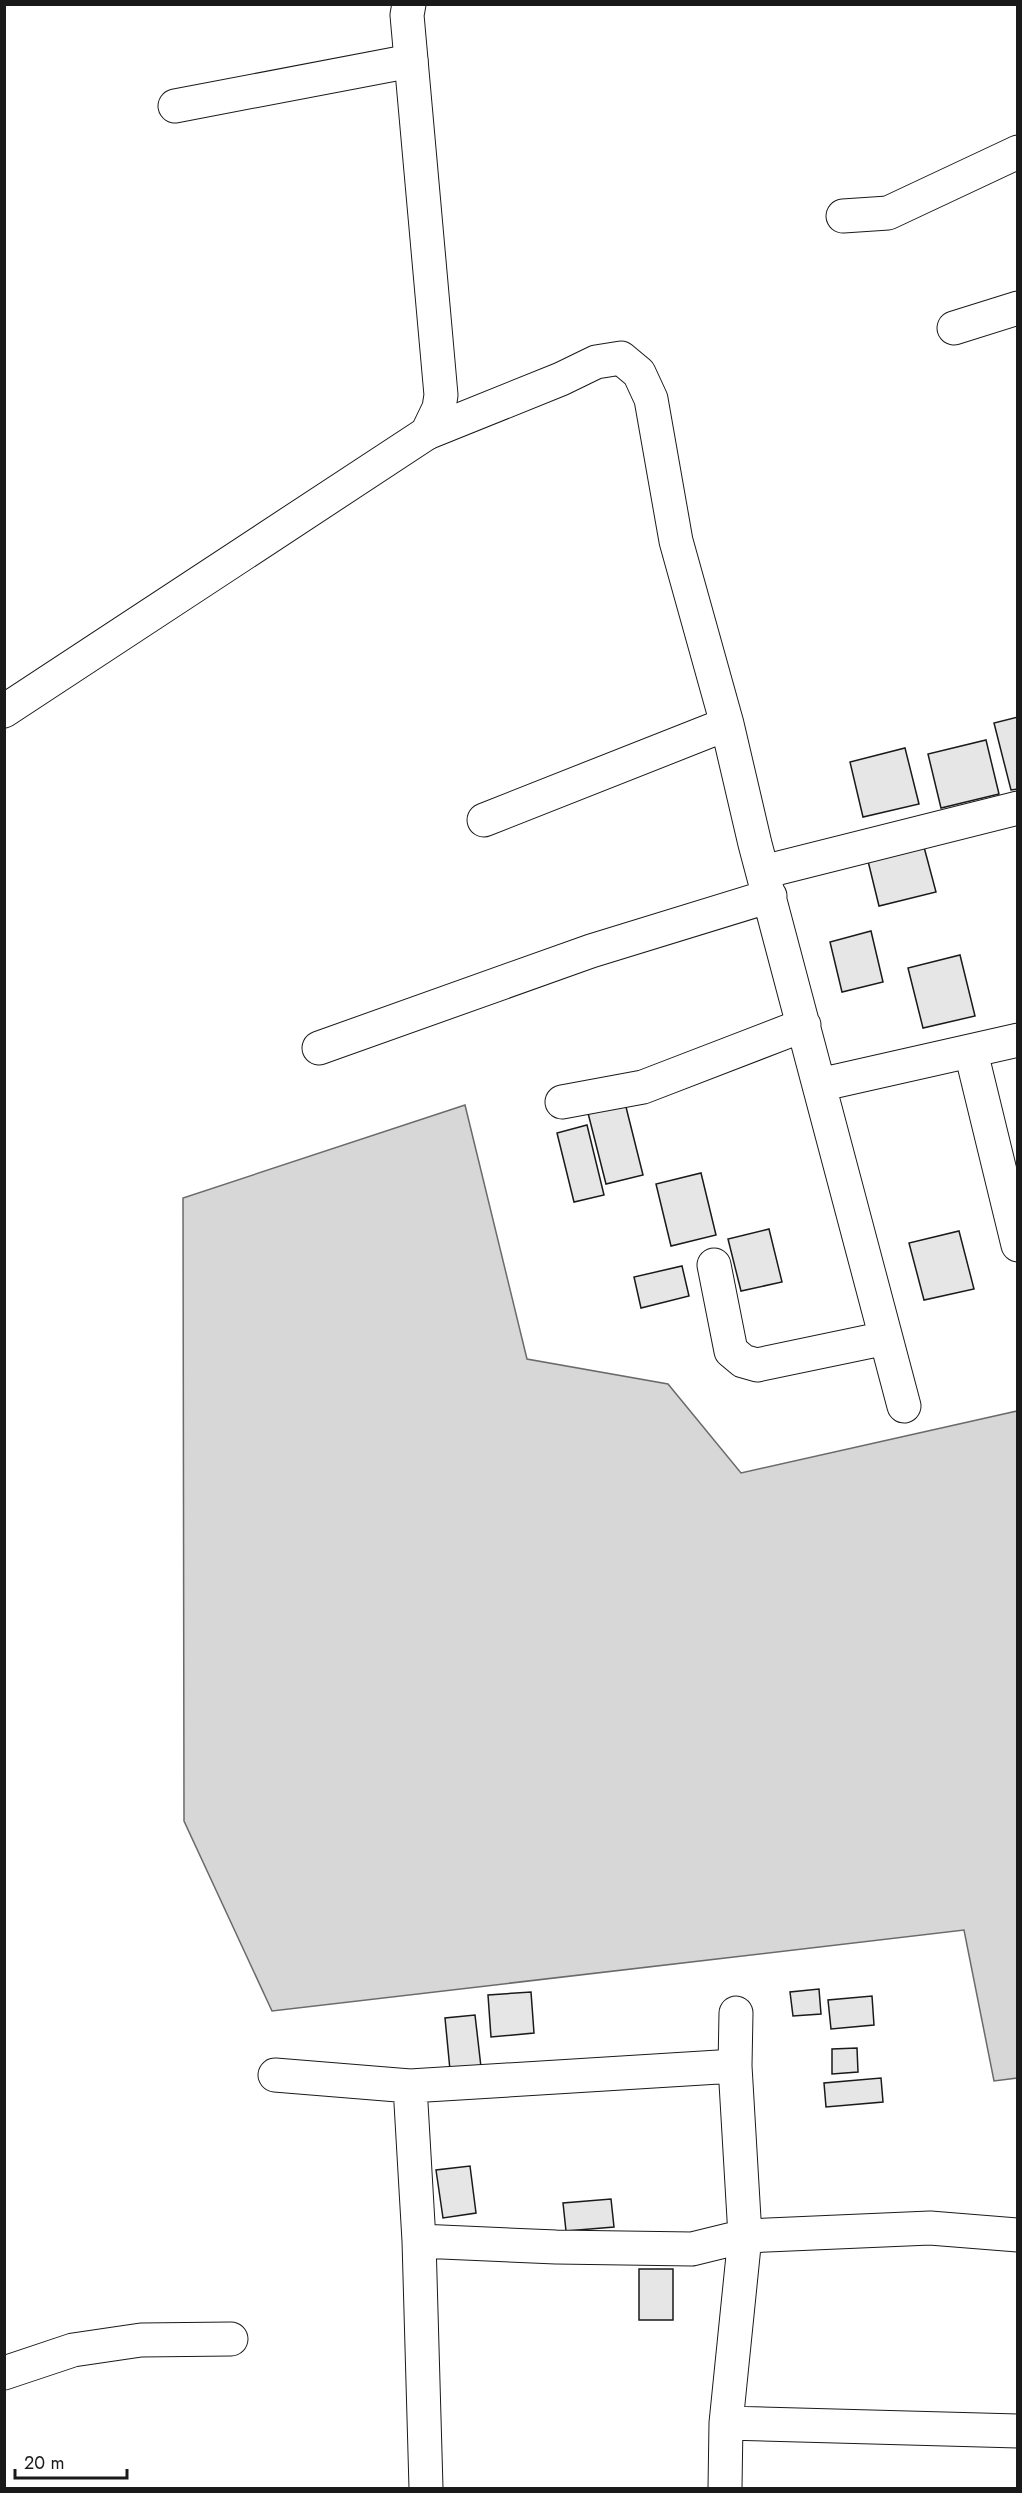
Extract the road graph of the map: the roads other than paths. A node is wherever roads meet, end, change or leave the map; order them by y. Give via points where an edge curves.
1 (409, 4) edge
2 (411, 61) junction
3 (175, 106) dead end
4 (1017, 152) edge
5 (843, 216) dead end
6 (1017, 308) edge
7 (954, 328) dead end
8 (427, 433) junction
9 (4, 711) edge
10 (727, 724) junction
11 (1017, 808) edge
12 (484, 820) dead end
13 (766, 884) junction
14 (804, 1025) junction
15 (1017, 1040) edge
16 (319, 1048) dead end
17 (970, 1052) junction
18 (819, 1085) junction
19 (562, 1102) dead end
20 (1017, 1245) edge
21 (714, 1265) dead end
22 (886, 1338) junction
23 (904, 1406) dead end
24 (736, 2013) dead end
25 (735, 2066) junction
26 (275, 2074) dead end
27 (410, 2086) junction
28 (1017, 2235) edge
29 (745, 2236) junction
30 (420, 2241) junction
31 (231, 2339) dead end
32 (4, 2373) edge
33 (726, 2423) junction
34 (1017, 2431) edge
35 (426, 2488) edge
36 (725, 2488) edge

1 - 2 street
2 - 3 street
2 - 8 street via 441,395
4 - 5 street via 888,213
6 - 7 street
8 - 9 street
8 - 10 street via 596,362 621,358 639,373 651,399 676,541
10 - 12 street
10 - 13 street
11 - 13 street
13 - 14 street
13 - 16 street
14 - 18 street
14 - 19 street via 643,1087
15 - 17 street
17 - 18 street
17 - 20 street
18 - 22 street
21 - 22 street via 731,1351 743,1361 757,1365
22 - 23 street
24 - 25 street
25 - 27 street
25 - 29 street
26 - 27 street
27 - 30 street
28 - 29 street via 930,2228
29 - 30 street via 692,2249
29 - 33 street
30 - 35 street
31 - 32 street via 141,2340 73,2349
33 - 34 street
33 - 36 street

